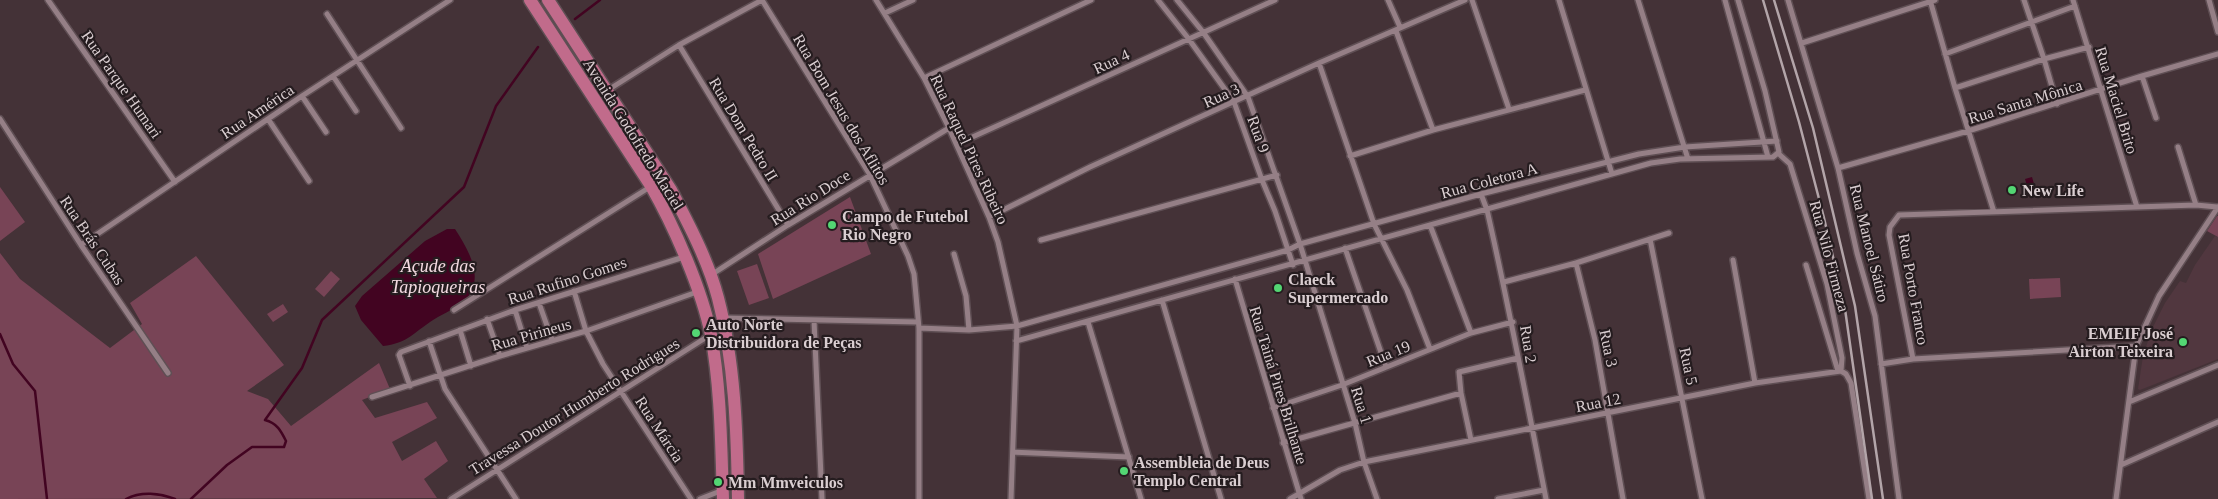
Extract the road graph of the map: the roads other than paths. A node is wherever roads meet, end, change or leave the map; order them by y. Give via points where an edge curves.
1 (48, 0) edge
2 (450, 0) edge
3 (530, 0) edge
4 (548, 0) edge
5 (762, 0) edge
6 (876, 0) edge
7 (913, 0) edge
8 (1092, 0) edge
9 (1158, 0) edge
10 (1177, 0) edge
11 (1276, 0) edge
12 (1388, 0) edge
13 (1465, 0) edge
14 (1472, 0) edge
15 (1558, 0) edge
16 (1638, 0) edge
17 (1725, 0) edge
18 (1738, 0) edge
19 (1788, 0) edge
20 (2024, 0) edge
21 (2073, 0) edge
22 (2209, 0) edge
23 (1932, 1) edge
24 (2075, 6) junction
25 (884, 13) junction
26 (327, 14) dead end
27 (2031, 23) junction
28 (1398, 29) junction
29 (1203, 32) junction
30 (2218, 32) edge
31 (1188, 38) junction
32 (1802, 44) junction
33 (679, 45) junction
34 (2089, 47) junction
35 (1946, 54) junction
36 (2218, 54) edge
37 (2044, 59) junction
38 (358, 60) junction
39 (1319, 63) junction
40 (333, 76) junction
41 (2142, 76) junction
42 (924, 78) junction
43 (1954, 88) junction
44 (607, 90) junction
45 (1585, 90) junction
46 (2101, 90) junction
47 (302, 96) junction
48 (1248, 97) junction
49 (1234, 102) junction
50 (2057, 104) junction
51 (1509, 109) junction
52 (356, 111) dead end
53 (0, 118) edge
54 (2156, 118) dead end
55 (268, 119) junction
56 (401, 128) dead end
57 (950, 128) junction
58 (1433, 130) junction
59 (326, 132) dead end
60 (1968, 132) junction
61 (1765, 140) junction
62 (1777, 141) junction
63 (957, 144) junction
64 (1685, 147) junction
65 (2178, 147) dead end
66 (1778, 155) junction
67 (1350, 156) junction
68 (1768, 157) junction
69 (1688, 159) junction
70 (1608, 160) junction
71 (1838, 168) junction
72 (1612, 174) junction
73 (870, 175) junction
74 (1277, 175) junction
75 (1262, 180) junction
76 (309, 181) dead end
77 (174, 182) junction
78 (651, 186) junction
79 (1481, 194) junction
80 (2196, 205) junction
81 (2137, 207) junction
82 (2217, 207) edge
83 (1487, 210) junction
84 (1994, 212) junction
85 (989, 217) junction
86 (1374, 224) junction
87 (788, 225) junction
88 (1430, 225) junction
89 (1669, 233) dead end
90 (1382, 237) junction
91 (1650, 239) junction
92 (1041, 240) dead end
93 (1300, 244) junction
94 (80, 245) junction
95 (1345, 248) junction
96 (1288, 250) junction
97 (954, 254) dead end
98 (684, 256) junction
99 (1733, 260) dead end
100 (1305, 262) junction
101 (1576, 263) junction
102 (1293, 265) junction
103 (1806, 265) dead end
104 (1213, 271) junction
105 (710, 275) junction
106 (1235, 279) junction
107 (1504, 282) junction
108 (1218, 283) junction
109 (574, 291) junction
110 (697, 292) junction
111 (1162, 300) junction
112 (539, 303) junction
113 (454, 310) dead end
114 (515, 310) junction
115 (722, 318) junction
116 (487, 319) junction
117 (814, 320) junction
118 (918, 322) junction
119 (1088, 322) junction
120 (1513, 322) junction
121 (1017, 326) junction
122 (919, 328) junction
123 (460, 330) junction
124 (968, 330) junction
125 (586, 331) junction
126 (1471, 333) junction
127 (710, 334) junction
128 (552, 340) junction
129 (429, 341) junction
130 (1016, 341) junction
131 (2136, 346) junction
132 (527, 348) junction
133 (1430, 349) junction
134 (500, 356) junction
135 (1518, 358) junction
136 (1913, 359) junction
137 (1881, 364) junction
138 (471, 366) junction
139 (2218, 366) edge
140 (1386, 367) junction
141 (1839, 371) junction
142 (168, 373) dead end
143 (440, 376) junction
144 (1755, 382) junction
145 (1342, 385) junction
146 (410, 386) junction
147 (621, 391) junction
148 (1461, 392) junction
149 (372, 397) dead end
150 (1683, 398) junction
151 (2128, 402) junction
152 (1273, 408) junction
153 (1609, 413) junction
154 (2218, 422) edge
155 (1355, 423) junction
156 (1533, 427) junction
157 (1471, 440) junction
158 (1283, 443) junction
159 (1012, 452) junction
160 (1129, 457) junction
161 (1364, 462) junction
162 (2121, 465) junction
163 (499, 469) junction
164 (1544, 490) junction
165 (723, 494) edge
166 (1300, 497) edge
167 (450, 499) edge
168 (516, 499) edge
169 (690, 499) edge
170 (700, 499) edge
171 (738, 499) edge
172 (822, 499) edge
173 (919, 499) edge
174 (1011, 499) edge
175 (1141, 499) edge
176 (1221, 499) edge
177 (1290, 499) edge
178 (1377, 499) edge
179 (1498, 499) edge
180 (1546, 499) edge
181 (1623, 499) edge
182 (1702, 499) edge
183 (1869, 499) edge
184 (1899, 499) edge
185 (2116, 499) edge

1 - 77 street, Rua Parque Humari
2 - 38 street, Rua América
3 - 78 main road, Avenida Godofredo Maciel
4 - 44 main road, Avenida Godofredo Maciel
5 - 33 street
5 - 73 street, Rua Bom Jesus dos Aflitos
6 - 25 street, Rua Raquel Pires Ribeiro
7 - 25 street
8 - 42 street
9 - 31 street, Rua 9
10 - 29 street, Rua 9
11 - 29 street, Rua 4
12 - 28 street
13 - 28 street, Rua 3
14 - 51 street
15 - 45 street
16 - 64 street
17 - 61 street
18 - 62 street
19 - 32 street, Rua Manoel Sátiro
20 - 27 street
21 - 24 street, Rua Maciel Brito
22 - 30 street
23 - 32 street
23 - 35 street
24 - 27 street
24 - 34 street, Rua Maciel Brito
25 - 42 street, Rua Raquel Pires Ribeiro
26 - 38 street
27 - 35 street
27 - 37 street
28 - 39 street, Rua 3
28 - 58 street
29 - 31 street, Rua 4
29 - 48 street, Rua 9
31 - 49 street, Rua 9
31 - 63 street, Rua 4
32 - 71 street, Rua Manoel Sátiro
33 - 44 street
33 - 87 street, Rua Dom Pedro II
34 - 37 street
34 - 46 street, Rua Maciel Brito
35 - 43 street
36 - 41 street, Rua Santa Mônica
37 - 43 street
37 - 50 street
38 - 40 street, Rua América
38 - 56 street
39 - 48 street, Rua 3
39 - 67 street
40 - 47 street, Rua América
40 - 52 street
41 - 46 street, Rua Santa Mônica
41 - 54 street
42 - 57 street, Rua Raquel Pires Ribeiro
43 - 60 street
44 - 105 main road, Avenida Godofredo Maciel via 671,190
45 - 51 street
45 - 70 street
46 - 50 street, Rua Santa Mônica
46 - 81 street, Rua Maciel Brito
47 - 55 street, Rua América
47 - 59 street
48 - 49 street, Rua 3
48 - 74 street, Rua 9
49 - 75 street, Rua 9
49 - 85 street, Rua 3
50 - 60 street, Rua Santa Mônica
51 - 58 street
53 - 94 street, Rua Brás Cubas
55 - 76 street
55 - 77 street, Rua América
57 - 63 street, Rua Raquel Pires Ribeiro
57 - 73 street, Rua Rio Doce
58 - 67 street
60 - 71 street, Rua Santa Mônica
60 - 84 street
61 - 62 street, Rua Coletora A
61 - 64 street, Rua Coletora A
61 - 68 street
62 - 66 street
63 - 85 street, Rua Raquel Pires Ribeiro
64 - 69 street
64 - 70 street, Rua Coletora A
65 - 80 street
66 - 68 street, Rua Coletora A
66 - 141 street, Rua Nilo Firmeza via 1790,164 1827,284 1842,358
67 - 86 street
68 - 69 street, Rua Coletora A
69 - 72 street, Rua Coletora A
70 - 72 street
70 - 79 street, Rua Coletora A
71 - 137 street, Rua Manoel Sátiro via 1875,316
72 - 83 street, Rua Coletora A
73 - 87 street, Rua Rio Doce
73 - 118 street, Rua Bom Jesus dos Aflitos via 914,274
74 - 75 street
74 - 93 street, Rua 9
75 - 92 street
75 - 96 street, Rua 9
77 - 94 street, Rua América
78 - 98 main road, Avenida Godofredo Maciel
78 - 113 street
79 - 83 street, Rua 2
79 - 86 street, Rua Coletora A
80 - 81 street, Rua Porto Franco
80 - 82 street, Rua Porto Franco
81 - 84 street, Rua Porto Franco
82 - 131 street via 2159,296
83 - 88 street, Rua Coletora A
83 - 107 street, Rua 2
84 - 136 street, Rua Porto Franco via 1899,215 1894,220 1889,235
85 - 121 street, Rua Raquel Pires Ribeiro
86 - 90 street
86 - 93 street, Rua Coletora A
87 - 105 street, Rua Rio Doce
88 - 90 street, Rua Coletora A
88 - 126 street
89 - 91 street
90 - 95 street, Rua Coletora A
90 - 133 street via 1408,290
91 - 101 street
91 - 150 street, Rua 5
93 - 96 street, Rua Coletora A
93 - 100 street, Rua 9
94 - 142 street, Rua Brás Cubas
95 - 100 street, Rua Coletora A
95 - 140 street
96 - 102 street, Rua 9
96 - 104 street, Rua Coletora A
97 - 124 street via 966,296
98 - 109 street, Rua Rufino Gomes
98 - 110 main road, Avenida Godofredo Maciel
99 - 144 street
100 - 102 street, Rua Coletora A
100 - 145 street, Rua 1
101 - 107 street
101 - 153 street, Rua 3
102 - 106 street, Rua Coletora A
103 - 141 street
104 - 108 street
104 - 121 street, Rua Coletora A
105 - 115 main road, Avenida Godofredo Maciel
106 - 108 street, Rua Coletora A
106 - 152 street, Rua Tainá Pires Brilhante
107 - 120 street, Rua 2
108 - 111 street, Rua Coletora A
109 - 112 street, Rua Rufino Gomes
109 - 125 street, Rua Márcia
110 - 125 street, Rua Pirineus
110 - 127 main road, Avenida Godofredo Maciel
111 - 119 street, Rua Coletora A
111 - 176 street
112 - 114 street, Rua Rufino Gomes
112 - 128 street
114 - 116 street, Rua Rufino Gomes
114 - 132 street
115 - 117 street
115 - 171 main road, Avenida Godofredo Maciel via 732,384
116 - 123 street, Rua Rufino Gomes
116 - 134 street
117 - 118 street
117 - 172 street
118 - 122 street, Rua Bom Jesus dos Aflitos
119 - 130 street, Rua Coletora A
119 - 160 street
120 - 126 street, Rua 19
120 - 135 street, Rua 2
121 - 124 street, Rua Coletora A
121 - 130 street, Rua Raquel Pires Ribeiro
122 - 124 street, Rua Coletora A
122 - 173 street, Rua Bom Jesus dos Aflitos
123 - 129 street, Rua Rufino Gomes
123 - 138 street
125 - 128 street, Rua Pirineus
125 - 147 street, Rua Márcia
126 - 133 street, Rua 19
127 - 147 street, Travessa Doutor Humberto Rodrigues
127 - 165 main road, Avenida Godofredo Maciel via 722,424
128 - 132 street, Rua Pirineus
129 - 143 street
129 - 146 street, Rua Rufino Gomes via 399,355
130 - 159 street, Rua Raquel Pires Ribeiro
131 - 136 street
131 - 151 street
132 - 134 street, Rua Pirineus
133 - 140 street, Rua 19
134 - 138 street, Rua Pirineus
135 - 148 street via 1460,372
135 - 156 street, Rua 2
136 - 137 street
137 - 184 street, Rua Manoel Sátiro
138 - 143 street, Rua Pirineus
139 - 151 street
140 - 145 street, Rua 19
141 - 144 street, Rua 12
141 - 183 street, Rua Nilo Firmeza via 1846,374 1852,383
143 - 146 street, Rua Pirineus
143 - 163 street via 445,389
144 - 150 street, Rua 12
145 - 152 street, Rua 19
145 - 155 street, Rua 1
146 - 149 street, Rua Pirineus
147 - 163 street, Travessa Doutor Humberto Rodrigues
147 - 169 street, Rua Márcia
148 - 155 street
148 - 157 street
150 - 153 street, Rua 12
150 - 182 street, Rua 5
151 - 162 street
152 - 158 street, Rua Tainá Pires Brilhante
153 - 156 street, Rua 12
153 - 181 street, Rua 3
154 - 162 street
155 - 158 street
155 - 161 street, Rua 1
156 - 157 street, Rua 12
156 - 164 street, Rua 2
157 - 161 street, Rua 12
158 - 166 street, Rua Tainá Pires Brilhante
159 - 160 street
159 - 174 street, Rua Raquel Pires Ribeiro
160 - 175 street
161 - 166 street, Rua 12 via 1340,470
161 - 178 street, Rua 1
162 - 185 street
163 - 167 street, Travessa Doutor Humberto Rodrigues
163 - 168 street
164 - 179 street
164 - 180 street, Rua 2
165 - 170 street
166 - 177 street, Rua 12

